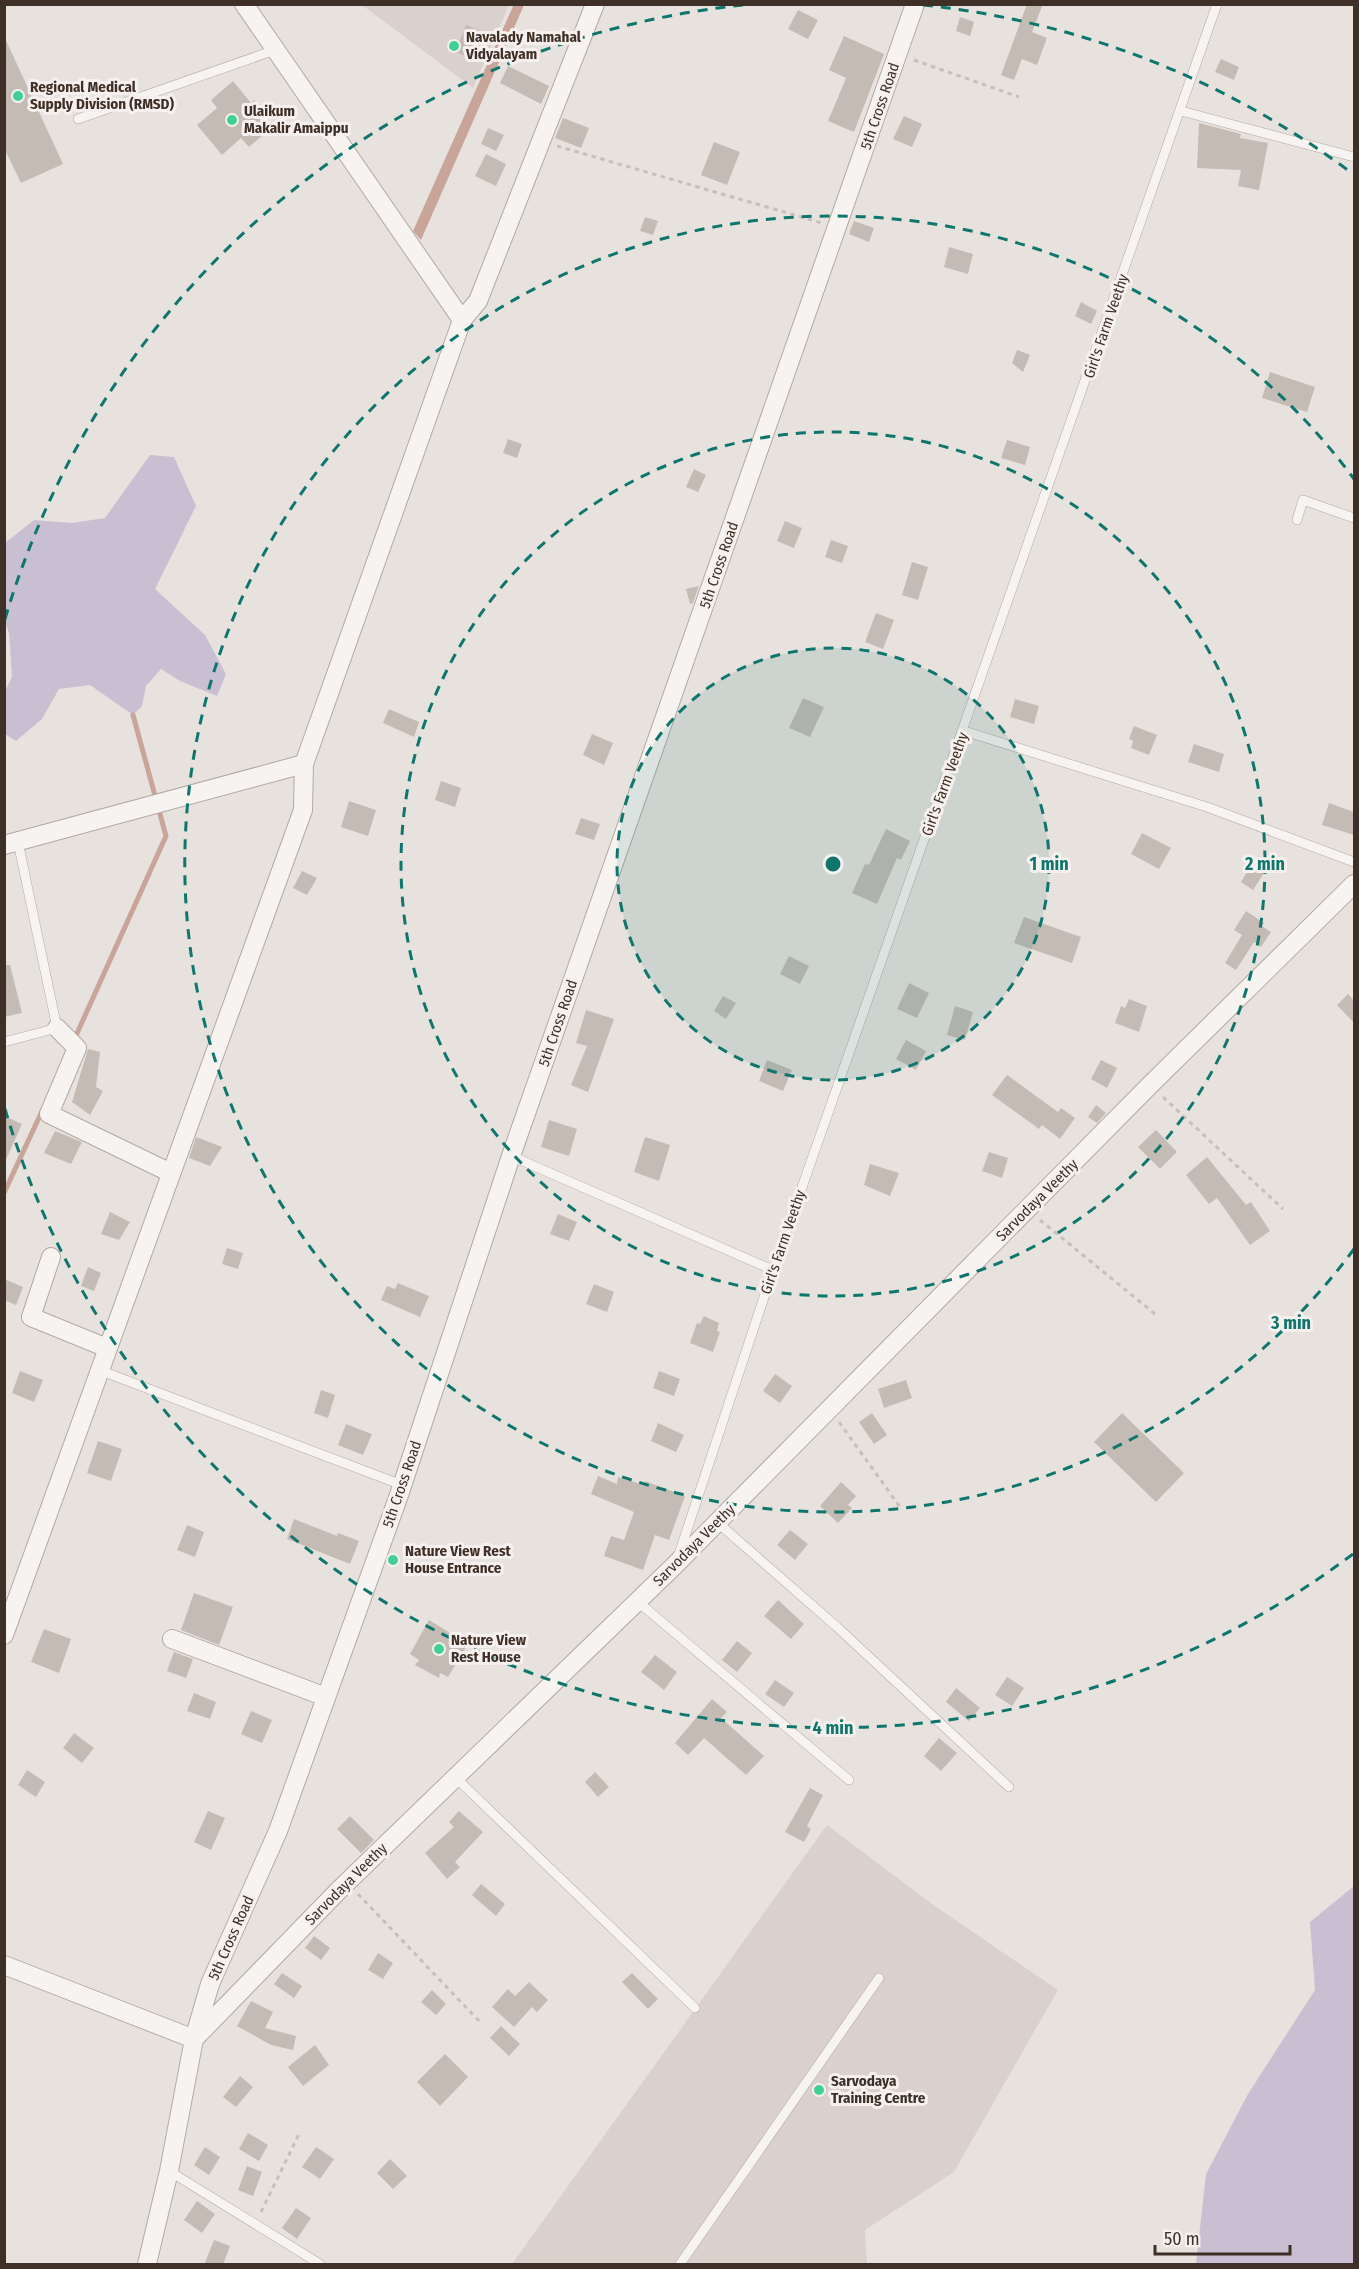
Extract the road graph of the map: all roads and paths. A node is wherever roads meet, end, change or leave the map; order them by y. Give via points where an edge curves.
1 (244, 4) edge
2 (595, 4) edge
3 (915, 4) edge
4 (1217, 4) edge
5 (275, 50) junction
6 (898, 54) junction
7 (1019, 97) dead end
8 (1181, 111) junction
9 (78, 119) dead end
10 (542, 142) junction
11 (1354, 157) edge
12 (838, 228) junction
13 (462, 321) junction
14 (1354, 518) edge
15 (1298, 520) dead end
16 (964, 731) junction
17 (304, 764) junction
18 (11, 844) edge
19 (1354, 862) edge
20 (1354, 884) edge
21 (57, 1028) junction
22 (4, 1042) edge
23 (1150, 1085) junction
24 (511, 1156) junction
25 (171, 1173) junction
26 (1283, 1209) dead end
27 (1027, 1210) junction
28 (51, 1257) dead end
29 (773, 1270) junction
30 (1155, 1314) dead end
31 (106, 1348) junction
32 (99, 1370) junction
33 (830, 1409) junction
34 (402, 1485) junction
35 (900, 1507) dead end
36 (717, 1522) junction
37 (675, 1565) junction
38 (637, 1601) junction
39 (4, 1635) edge
40 (172, 1639) dead end
41 (326, 1697) junction
42 (455, 1777) junction
43 (849, 1780) dead end
44 (1009, 1787) dead end
45 (346, 1882) junction
46 (4, 1965) edge
47 (879, 1978) dead end
48 (695, 2008) dead end
49 (480, 2022) dead end
50 (194, 2039) junction
51 (299, 2134) dead end
52 (169, 2171) junction
53 (255, 2224) junction
54 (147, 2265) edge
55 (320, 2265) edge
56 (680, 2265) edge

1 - 5 street
2 - 10 street
3 - 6 street, 5th Cross Road
4 - 8 lane, Girl's Farm Veethy
5 - 9 lane
5 - 13 street
6 - 7 path
6 - 12 street, 5th Cross Road
8 - 11 lane
8 - 16 lane, Girl's Farm Veethy
10 - 12 path
10 - 13 street via 478,301
12 - 24 street, 5th Cross Road
13 - 17 street
14 - 15 lane via 1303,500
16 - 19 lane via 1207,807
16 - 29 lane, Girl's Farm Veethy
17 - 18 street
17 - 25 street via 303,810
18 - 21 lane
20 - 23 street, Sarvodaya Veethy
21 - 22 lane
21 - 25 street via 77,1048 49,1114
23 - 26 path
23 - 27 street, Sarvodaya Veethy
24 - 29 lane
24 - 34 street, 5th Cross Road
25 - 31 street
27 - 30 path
27 - 33 street, Sarvodaya Veethy
28 - 31 street via 31,1317
29 - 37 lane, Girl's Farm Veethy
31 - 32 street
32 - 34 lane
32 - 39 street
33 - 35 path
33 - 36 street, Sarvodaya Veethy
34 - 41 street, 5th Cross Road
36 - 37 street, Sarvodaya Veethy
36 - 44 lane
37 - 38 street, Sarvodaya Veethy
38 - 42 street, Sarvodaya Veethy
38 - 43 lane
40 - 41 street
41 - 50 street, 5th Cross Road via 278,1831 210,1984
42 - 45 street, Sarvodaya Veethy
42 - 48 lane
45 - 49 path
45 - 50 street, Sarvodaya Veethy
46 - 50 street
47 - 56 lane
50 - 52 street
51 - 53 path
52 - 53 lane
52 - 54 street
53 - 55 lane

